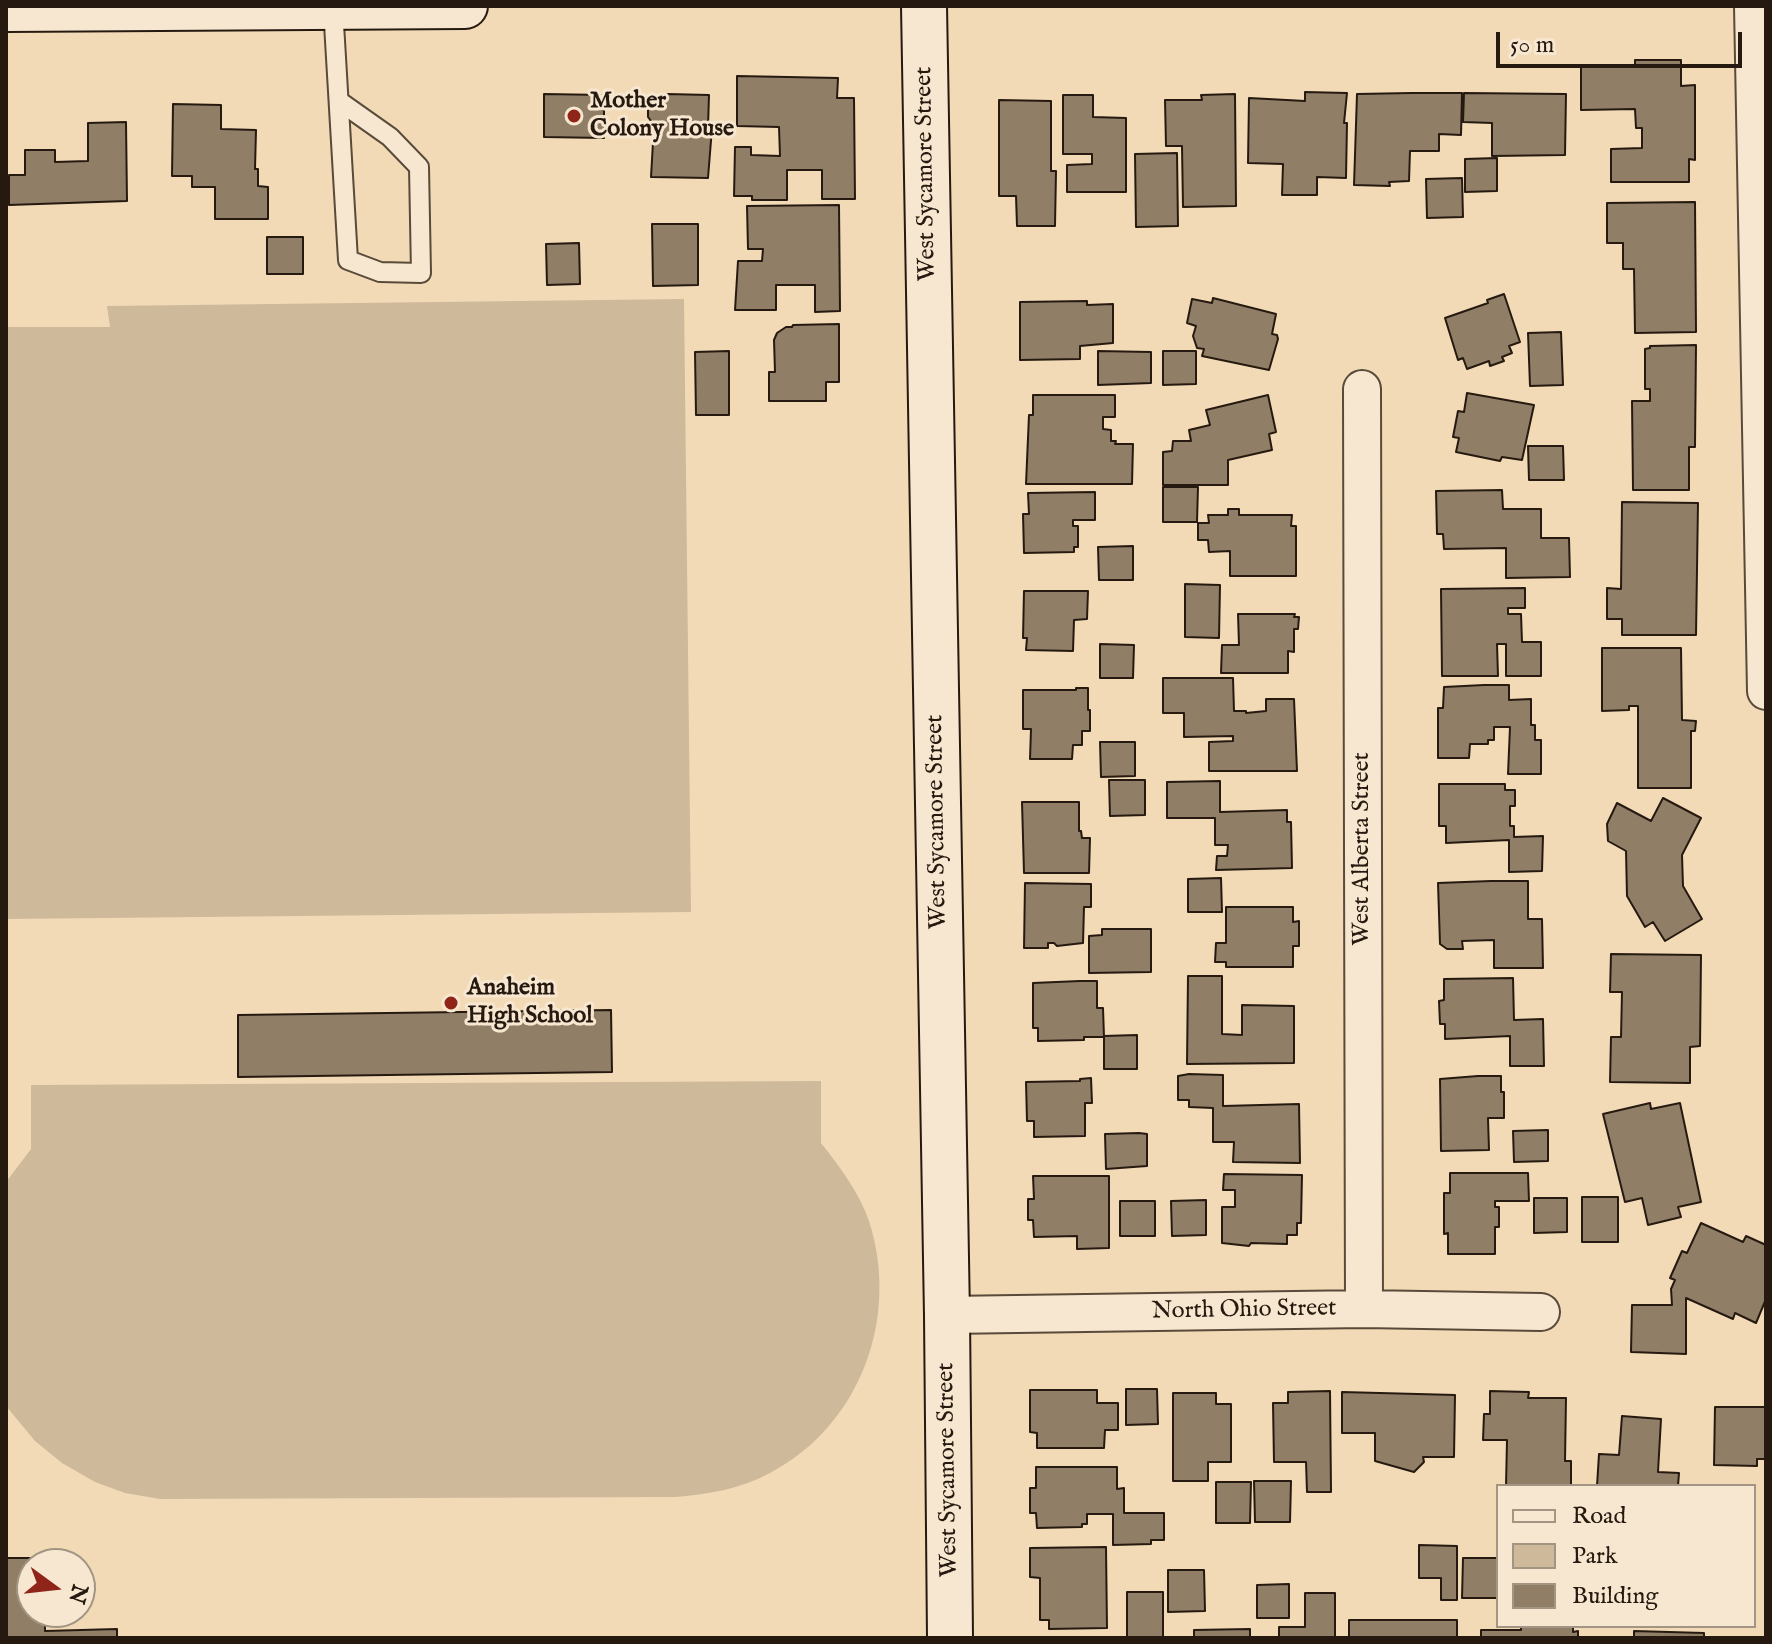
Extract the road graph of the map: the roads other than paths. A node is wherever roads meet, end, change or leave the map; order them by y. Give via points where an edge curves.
1 (465, 6) edge
2 (924, 6) edge
3 (1753, 6) edge
4 (333, 7) edge
5 (6, 9) edge
6 (339, 101) junction
7 (1362, 389) dead end
8 (1766, 691) edge
9 (1364, 1309) junction
10 (1541, 1312) dead end
11 (947, 1315) junction
12 (950, 1638) edge

1 - 4 street
2 - 11 street, West Sycamore Street
3 - 8 street
4 - 5 street
4 - 6 lane
6 - 6 lane via 348,260 380,272 421,273 419,167 390,137
7 - 9 street, West Alberta Street
9 - 10 street, North Ohio Street
9 - 11 street, North Ohio Street
11 - 12 street, West Sycamore Street

